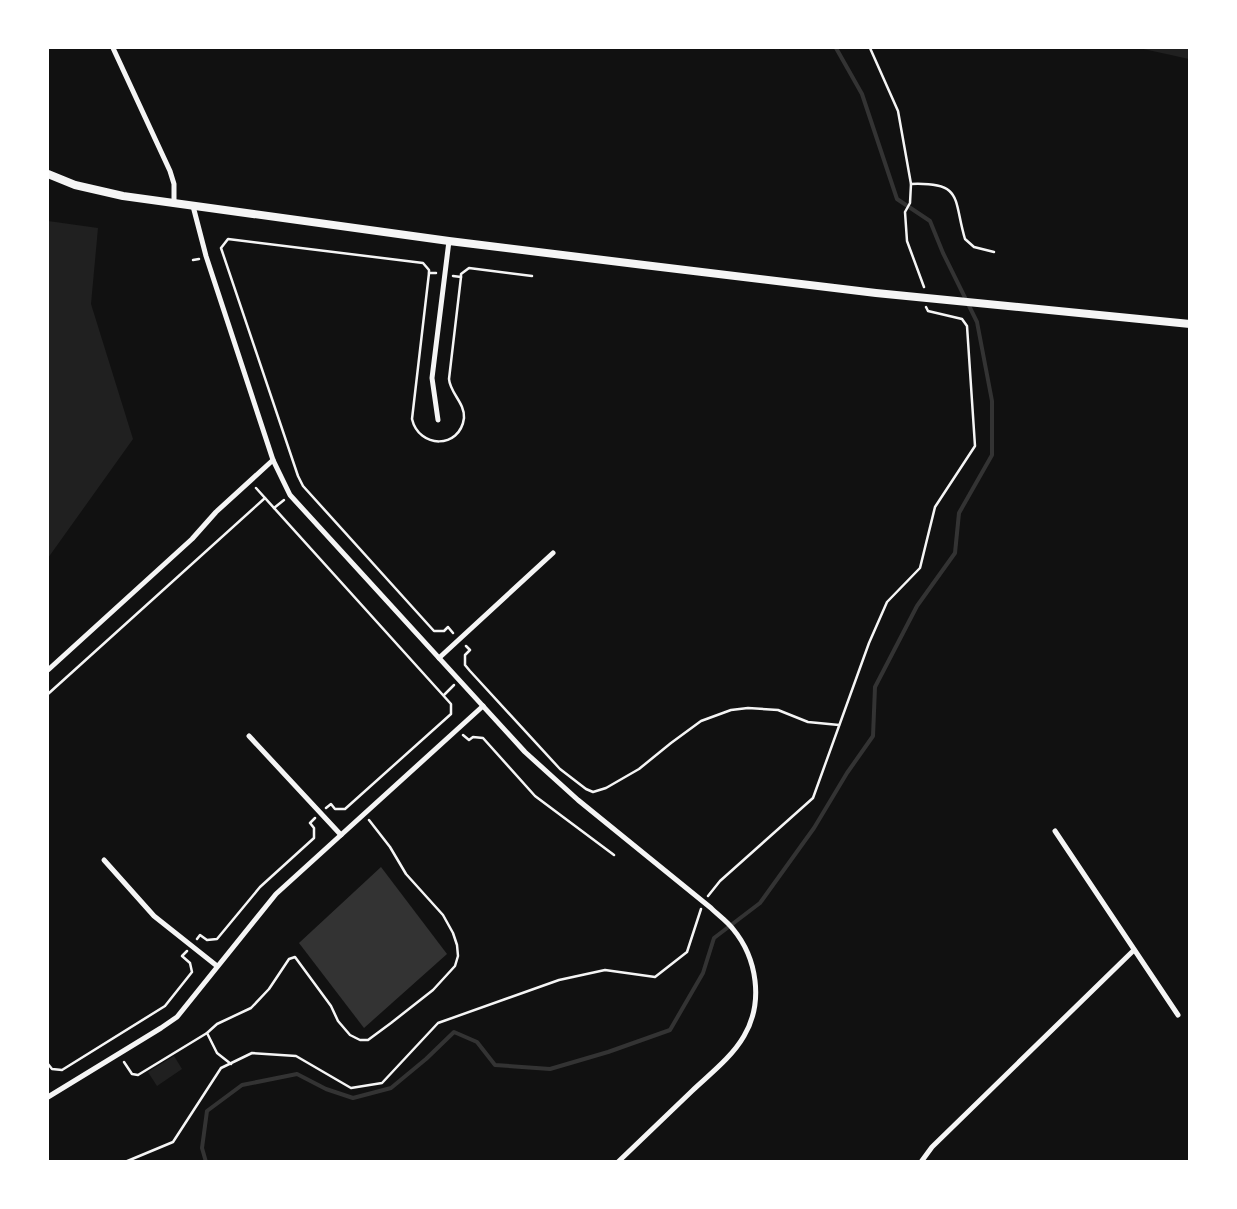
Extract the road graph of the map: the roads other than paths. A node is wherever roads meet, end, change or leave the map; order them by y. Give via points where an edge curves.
1 (113, 48) edge
2 (48, 174) edge
3 (174, 204) junction
4 (193, 206) junction
5 (449, 241) junction
6 (1190, 324) edge
7 (438, 420) dead end
8 (273, 460) junction
9 (553, 553) dead end
10 (439, 658) junction
11 (48, 670) edge
12 (483, 706) junction
13 (249, 736) dead end
14 (1055, 831) dead end
15 (340, 835) junction
16 (104, 860) dead end
17 (1134, 950) junction
18 (217, 966) junction
19 (1178, 1014) dead end
20 (48, 1089) edge
21 (49, 1096) edge
22 (618, 1162) edge
23 (921, 1162) edge

1 - 3 street via 170,171
2 - 3 street via 86,188
3 - 4 street
4 - 5 street
4 - 8 street via 206,256
5 - 6 street via 984,304
5 - 7 street via 432,378
8 - 10 street via 295,501
8 - 11 street
9 - 10 street
10 - 12 street
12 - 15 street
12 - 22 street via 566,790 732,927 748,954 756,990 754,1010 745,1035 723,1061
13 - 15 street
14 - 17 street
15 - 18 street via 276,894
16 - 18 street via 154,916
17 - 19 street
17 - 23 street via 932,1147
18 - 21 street via 169,1023
20 - 21 street

